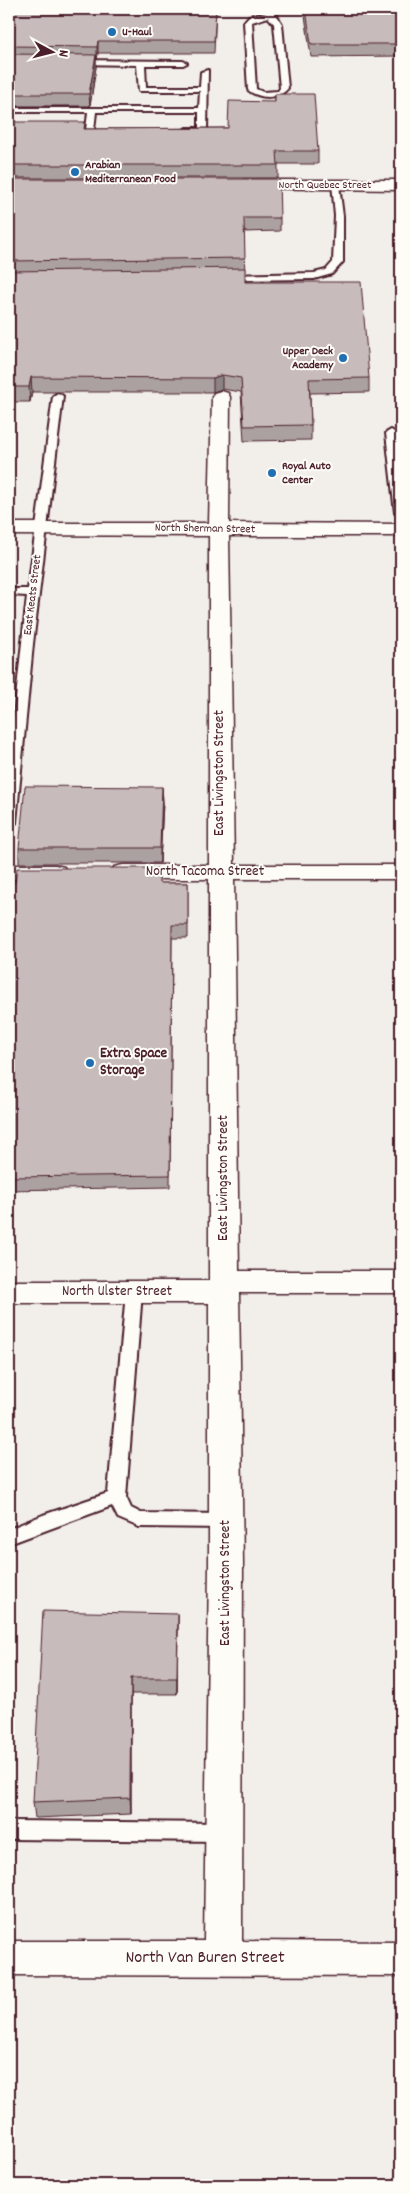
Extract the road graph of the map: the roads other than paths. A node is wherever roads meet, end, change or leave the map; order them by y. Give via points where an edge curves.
1 (270, 11) edge
2 (66, 62) edge
3 (141, 63) junction
4 (183, 63) dead end
5 (204, 72) dead end
6 (204, 89) junction
7 (9, 110) edge
8 (92, 110) junction
9 (203, 110) junction
10 (90, 131) edge
11 (175, 131) edge
12 (231, 185) edge
13 (336, 185) junction
14 (401, 186) edge
15 (217, 278) edge
16 (58, 396) edge
17 (221, 397) dead end
18 (391, 433) dead end
19 (401, 513) edge
20 (9, 529) edge
21 (41, 529) junction
22 (219, 529) junction
23 (401, 530) edge
24 (9, 592) edge
25 (33, 593) junction
26 (9, 823) edge
27 (9, 872) edge
28 (221, 872) junction
29 (401, 872) edge
30 (401, 1282) edge
31 (224, 1287) junction
32 (9, 1292) edge
33 (134, 1292) junction
34 (117, 1498) junction
35 (226, 1521) junction
36 (9, 1538) edge
37 (9, 1830) edge
38 (224, 1832) junction
39 (9, 1958) edge
40 (222, 1958) junction
41 (401, 1958) edge

1 - 1 lane via 278,24 284,88 280,93 262,94 252,90 248,22
2 - 3 lane
3 - 4 lane
3 - 6 lane via 142,89
5 - 6 lane
6 - 9 lane
7 - 8 lane
8 - 9 lane
8 - 10 lane
9 - 11 lane via 203,131
12 - 13 street, North Quebec Street
13 - 14 street, North Quebec Street
13 - 15 lane via 338,262 328,272 314,276
16 - 21 lane, East Keats Street
17 - 22 street, East Livingston Street
18 - 19 lane
20 - 21 street, North Sherman Street
21 - 22 street, North Sherman Street
21 - 25 lane, East Keats Street
22 - 23 street, North Sherman Street
22 - 28 street, East Livingston Street
24 - 25 lane
25 - 26 lane, East Keats Street
27 - 28 street, North Tacoma Street
28 - 29 street, North Tacoma Street
28 - 31 street, East Livingston Street
30 - 31 street, North Ulster Street
31 - 33 street, North Ulster Street
31 - 35 street, East Livingston Street
32 - 33 street, North Ulster Street
33 - 34 lane
34 - 35 lane via 124,1513 140,1520
34 - 36 lane via 49,1520
35 - 38 street, East Livingston Street
37 - 38 lane
38 - 40 street, East Livingston Street
39 - 40 street, North Van Buren Street
40 - 41 street, North Van Buren Street

